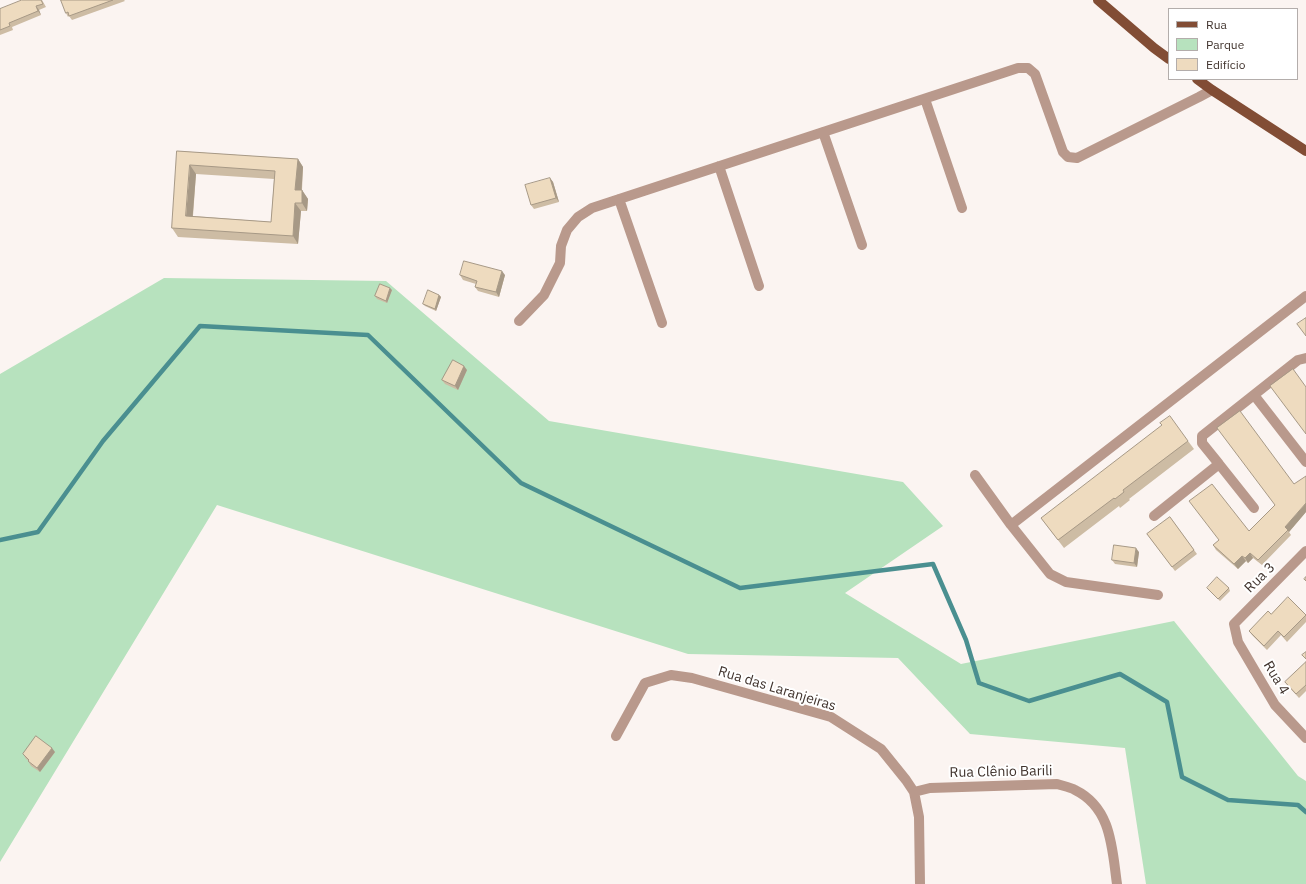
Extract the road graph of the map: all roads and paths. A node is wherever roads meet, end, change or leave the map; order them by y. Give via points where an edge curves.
1 (1098, 0) edge
2 (1168, 58) edge
3 (1197, 80) edge
4 (1212, 90) junction
5 (925, 99) junction
6 (823, 132) junction
7 (1306, 150) edge
8 (719, 166) junction
9 (620, 199) junction
10 (962, 208) dead end
11 (862, 245) dead end
12 (759, 286) dead end
13 (1306, 296) edge
14 (519, 321) dead end
15 (662, 324) dead end
16 (1306, 358) edge
17 (1254, 395) junction
18 (1306, 462) edge
19 (1219, 464) junction
20 (974, 475) dead end
21 (1254, 508) dead end
22 (1154, 516) dead end
23 (1011, 525) junction
24 (1306, 551) edge
25 (1158, 596) dead end
26 (1234, 624) joint
27 (616, 736) dead end
28 (1306, 738) edge
29 (914, 792) junction
30 (920, 884) edge
31 (1117, 884) edge

1 - 2 main road
3 - 4 main road
4 - 5 street via 1076,158 1068,157 1063,152 1037,79 1028,68 1018,68
4 - 7 main road
5 - 6 street
5 - 10 street
6 - 8 street
6 - 11 street
8 - 9 street
8 - 12 street
9 - 14 street via 592,208 578,217 567,230 561,246 560,263 544,295
9 - 15 street
13 - 23 street
16 - 17 street via 1298,360
17 - 18 street
17 - 19 street via 1202,436 1202,442
19 - 21 street
19 - 22 street
20 - 23 street
23 - 25 street via 1050,574 1066,582
24 - 26 street, Rua 3
26 - 28 street, Rua 4 via 1238,642 1275,704
27 - 29 street, Rua das Laranjeiras via 645,683 671,675 692,678 831,717 882,749
29 - 30 street, Rua das Laranjeiras via 919,818
29 - 31 street, Rua Clênio Barili via 930,788 1057,784 1075,790 1091,800 1110,832

